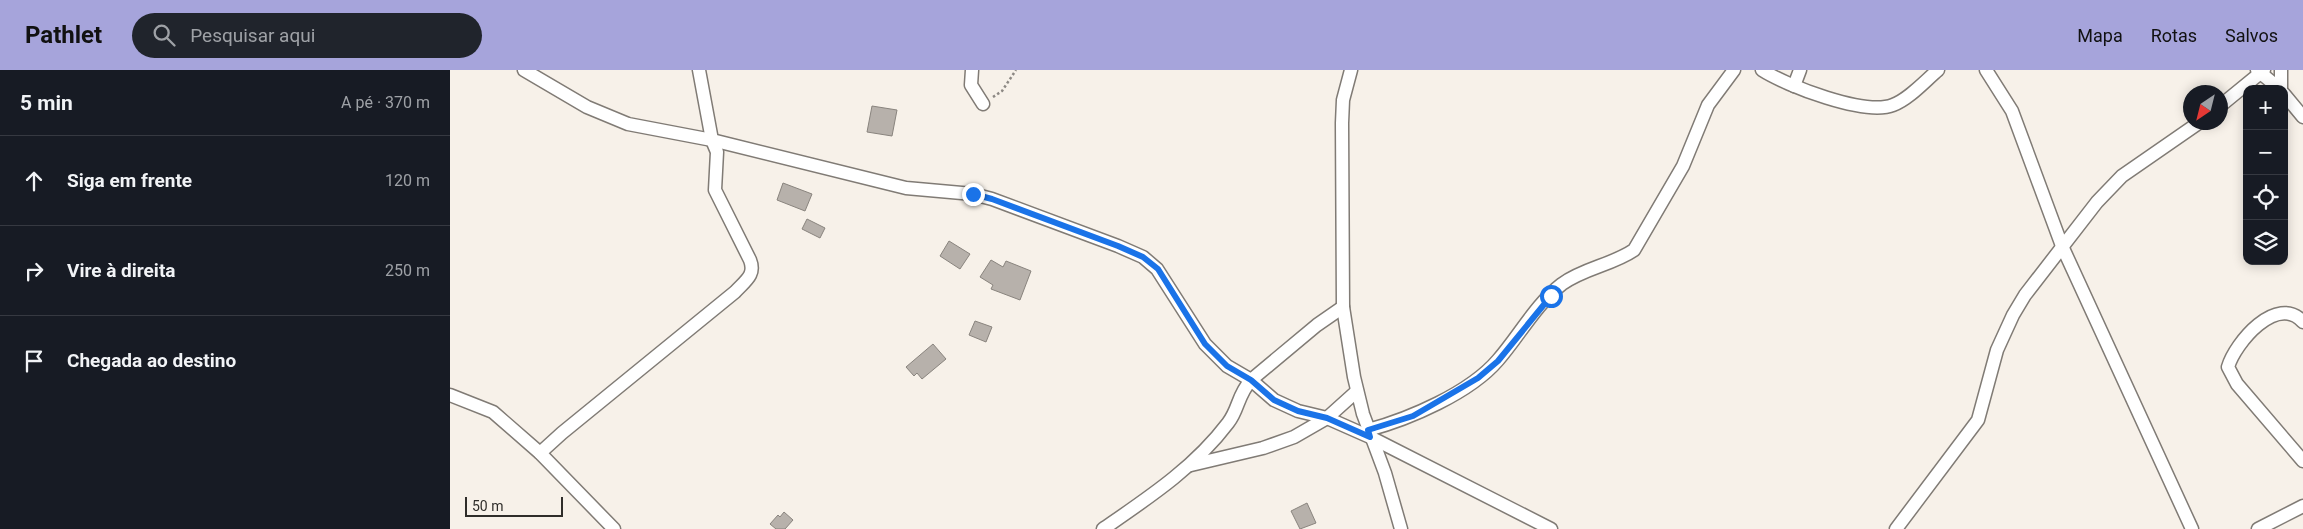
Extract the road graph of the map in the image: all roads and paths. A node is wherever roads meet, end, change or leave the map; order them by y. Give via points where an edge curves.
1 (524, 70) edge
2 (699, 70) edge
3 (972, 70) edge
4 (1016, 70) edge
5 (1351, 70) edge
6 (1734, 70) edge
7 (1762, 70) edge
8 (1800, 70) edge
9 (1938, 70) edge
10 (1986, 70) edge
11 (2248, 70) edge
12 (2281, 70) edge
13 (2261, 71) edge
14 (2247, 85) joint
15 (2276, 85) edge
16 (2280, 85) edge
17 (1794, 86) junction
18 (2243, 88) edge
19 (2288, 99) edge
20 (2228, 100) edge
21 (984, 104) joint
22 (2303, 118) edge
23 (2188, 130) edge
24 (712, 140) junction
25 (2062, 246) junction
26 (1343, 307) junction
27 (2303, 322) edge
28 (1251, 380) junction
29 (1358, 391) junction
30 (450, 395) edge
31 (1327, 418) junction
32 (1369, 433) junction
33 (540, 453) junction
34 (2303, 461) edge
35 (1191, 465) junction
36 (2303, 506) edge
37 (614, 529) edge
38 (1103, 529) edge
39 (1401, 529) edge
40 (1551, 529) edge
41 (1896, 529) edge
42 (2192, 529) edge
43 (2258, 529) edge

1 - 24 street via 612,119
2 - 24 street
3 - 21 street via 971,85
4 - 21 path via 1002,92
5 - 26 street via 1343,100 1342,123
6 - 32 street via 1708,105 1683,166 1634,250 1622,258 1583,272 1560,286 1498,361 1474,382 1413,416
7 - 17 street
8 - 17 street
9 - 17 street via 1886,108 1828,99
10 - 25 street via 2012,111
11 - 14 street
12 - 16 street
13 - 14 street
13 - 15 street
18 - 20 street
19 - 22 street
23 - 25 street via 2122,176
24 - 28 street via 906,188 973,194 992,199 1143,257 1158,269 1205,344 1227,366
24 - 33 street via 717,152 715,190 753,266 752,274 735,292
25 - 41 street via 2012,315 1997,350 1978,420
25 - 42 street
26 - 28 street via 1317,324
26 - 29 street
27 - 34 street via 2292,314 2264,318 2246,338 2228,367 2237,384
28 - 31 street via 1274,400 1298,411
28 - 35 street via 1241,391 1229,422
29 - 31 street
29 - 32 street
30 - 33 street via 493,412
31 - 32 street
31 - 35 street via 1279,443
32 - 39 street via 1385,473
32 - 40 street
33 - 37 street
35 - 38 street
36 - 43 street

